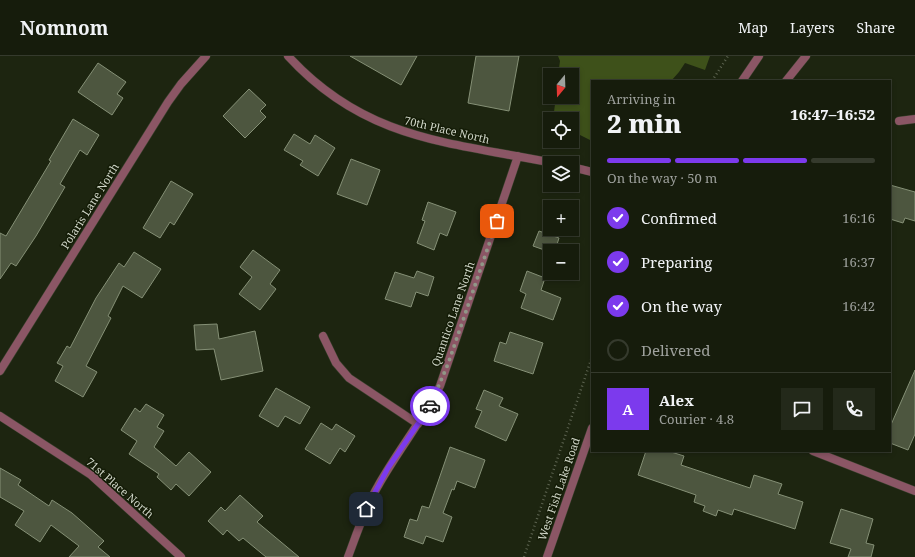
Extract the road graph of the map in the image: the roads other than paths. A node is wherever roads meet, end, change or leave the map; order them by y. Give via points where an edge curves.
1 (206, 56) edge
2 (288, 56) edge
3 (759, 56) edge
4 (806, 56) edge
5 (743, 80) edge
6 (787, 80) edge
7 (915, 119) edge
8 (899, 121) dead end
9 (518, 156) junction
10 (543, 161) edge
11 (579, 169) edge
12 (591, 172) edge
13 (323, 336) dead end
14 (0, 372) edge
15 (0, 416) edge
16 (418, 424) junction
17 (591, 431) edge
18 (816, 452) edge
19 (915, 491) edge
20 (181, 557) edge
21 (348, 557) edge
22 (547, 557) edge

1 - 14 street, Polaris Lane North via 168,102
2 - 9 street, 70th Place North via 320,88 344,105 393,129 419,137
3 - 5 street
4 - 6 street
7 - 8 street
9 - 10 street, 70th Place North
9 - 16 street, Quantico Lane North via 440,386
11 - 12 street
13 - 16 street via 336,363 349,378
15 - 20 street, 71st Place North via 91,475
16 - 21 street, Quantico Lane North via 377,487
17 - 22 street, West Fish Lake Road
18 - 19 street

